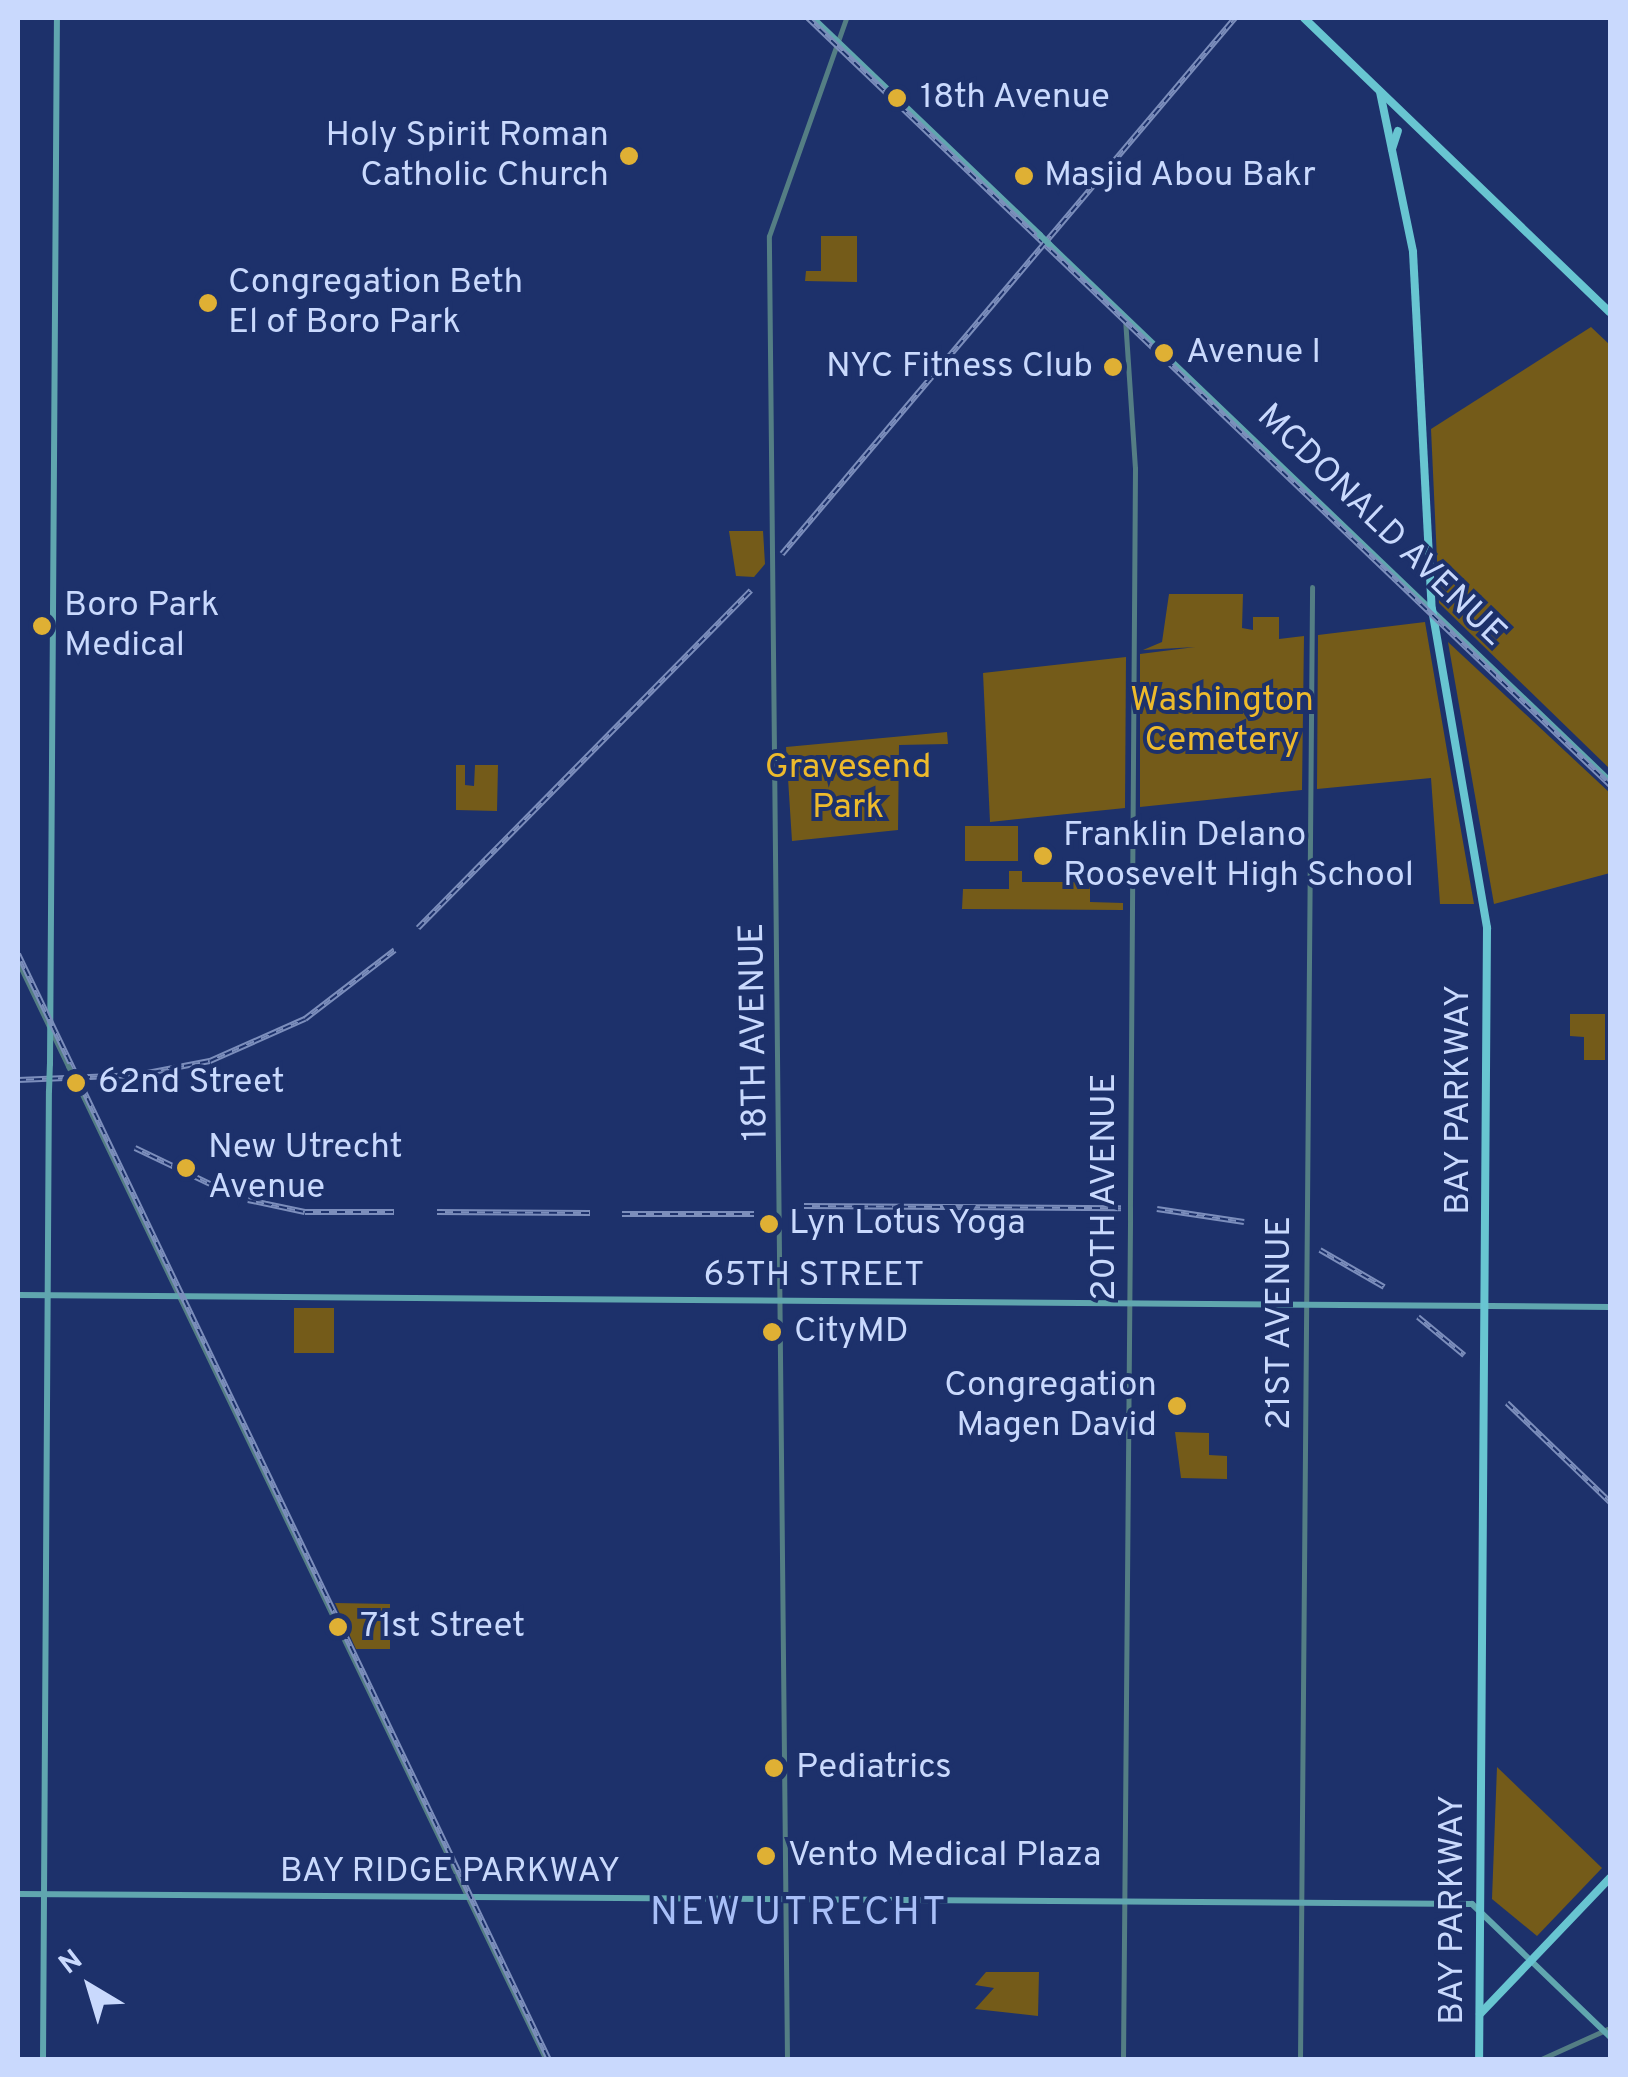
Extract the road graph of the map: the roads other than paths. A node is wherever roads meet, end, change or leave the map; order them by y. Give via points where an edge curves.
1 (57, 18) edge
2 (813, 18) edge
3 (846, 18) edge
4 (1304, 18) edge
5 (837, 41) junction
6 (1380, 92) junction
7 (1398, 132) dead end
8 (1392, 149) junction
9 (1610, 312) edge
10 (1124, 315) junction
11 (1312, 587) dead end
12 (1432, 610) junction
13 (1610, 781) edge
14 (18, 962) edge
15 (50, 1028) junction
16 (18, 1295) edge
17 (48, 1295) junction
18 (178, 1296) junction
19 (782, 1301) junction
20 (1129, 1303) junction
21 (1305, 1304) junction
22 (1485, 1305) junction
23 (1610, 1306) edge
24 (1610, 1878) edge
25 (18, 1894) edge
26 (44, 1894) junction
27 (468, 1897) junction
28 (786, 1898) junction
29 (1125, 1901) junction
30 (1301, 1902) junction
31 (1481, 1910) junction
32 (1532, 1961) junction
33 (1480, 2014) junction
34 (1609, 2032) edge
35 (43, 2060) edge
36 (546, 2060) edge
37 (787, 2060) edge
38 (1123, 2060) edge
39 (1300, 2060) edge
40 (1480, 2060) edge
41 (1539, 2060) edge

1 - 15 main road
2 - 5 main road, MCDONALD AVENUE
3 - 5 street, 18TH AVENUE
4 - 6 main road
5 - 10 main road, MCDONALD AVENUE, bridge
5 - 19 street, 18TH AVENUE via 769,236
6 - 8 main road, BAY PARKWAY
6 - 9 main road
7 - 8 main road
8 - 12 main road, BAY PARKWAY via 1413,252
10 - 12 main road, MCDONALD AVENUE
10 - 20 street, 20TH AVENUE, bridge via 1135,468
11 - 21 street, 21ST AVENUE
12 - 13 main road, MCDONALD AVENUE
12 - 22 main road, BAY PARKWAY via 1487,928
14 - 15 street
15 - 17 main road, bridge
15 - 18 street, bridge
16 - 17 main road, 65TH STREET
17 - 18 main road, 65TH STREET
17 - 26 main road
18 - 19 main road, 65TH STREET
18 - 27 street
19 - 20 main road, 65TH STREET
19 - 28 street, 18TH AVENUE
20 - 21 main road, 65TH STREET
20 - 29 street, 20TH AVENUE
21 - 22 main road, 65TH STREET
21 - 30 street, 21ST AVENUE
22 - 23 main road, 65TH STREET
22 - 31 main road, BAY PARKWAY
24 - 32 main road
25 - 26 main road, BAY RIDGE PARKWAY
26 - 27 main road, BAY RIDGE PARKWAY
26 - 35 main road
27 - 28 main road, BAY RIDGE PARKWAY
27 - 36 street
28 - 29 main road, BAY RIDGE PARKWAY
28 - 37 street, 18TH AVENUE
29 - 30 main road, BAY RIDGE PARKWAY
29 - 38 street, 20TH AVENUE
30 - 31 main road, BAY RIDGE PARKWAY
30 - 39 street, 21ST AVENUE
31 - 32 main road
31 - 33 main road, BAY PARKWAY
32 - 33 main road
32 - 34 main road
33 - 40 main road, BAY PARKWAY
34 - 41 street

